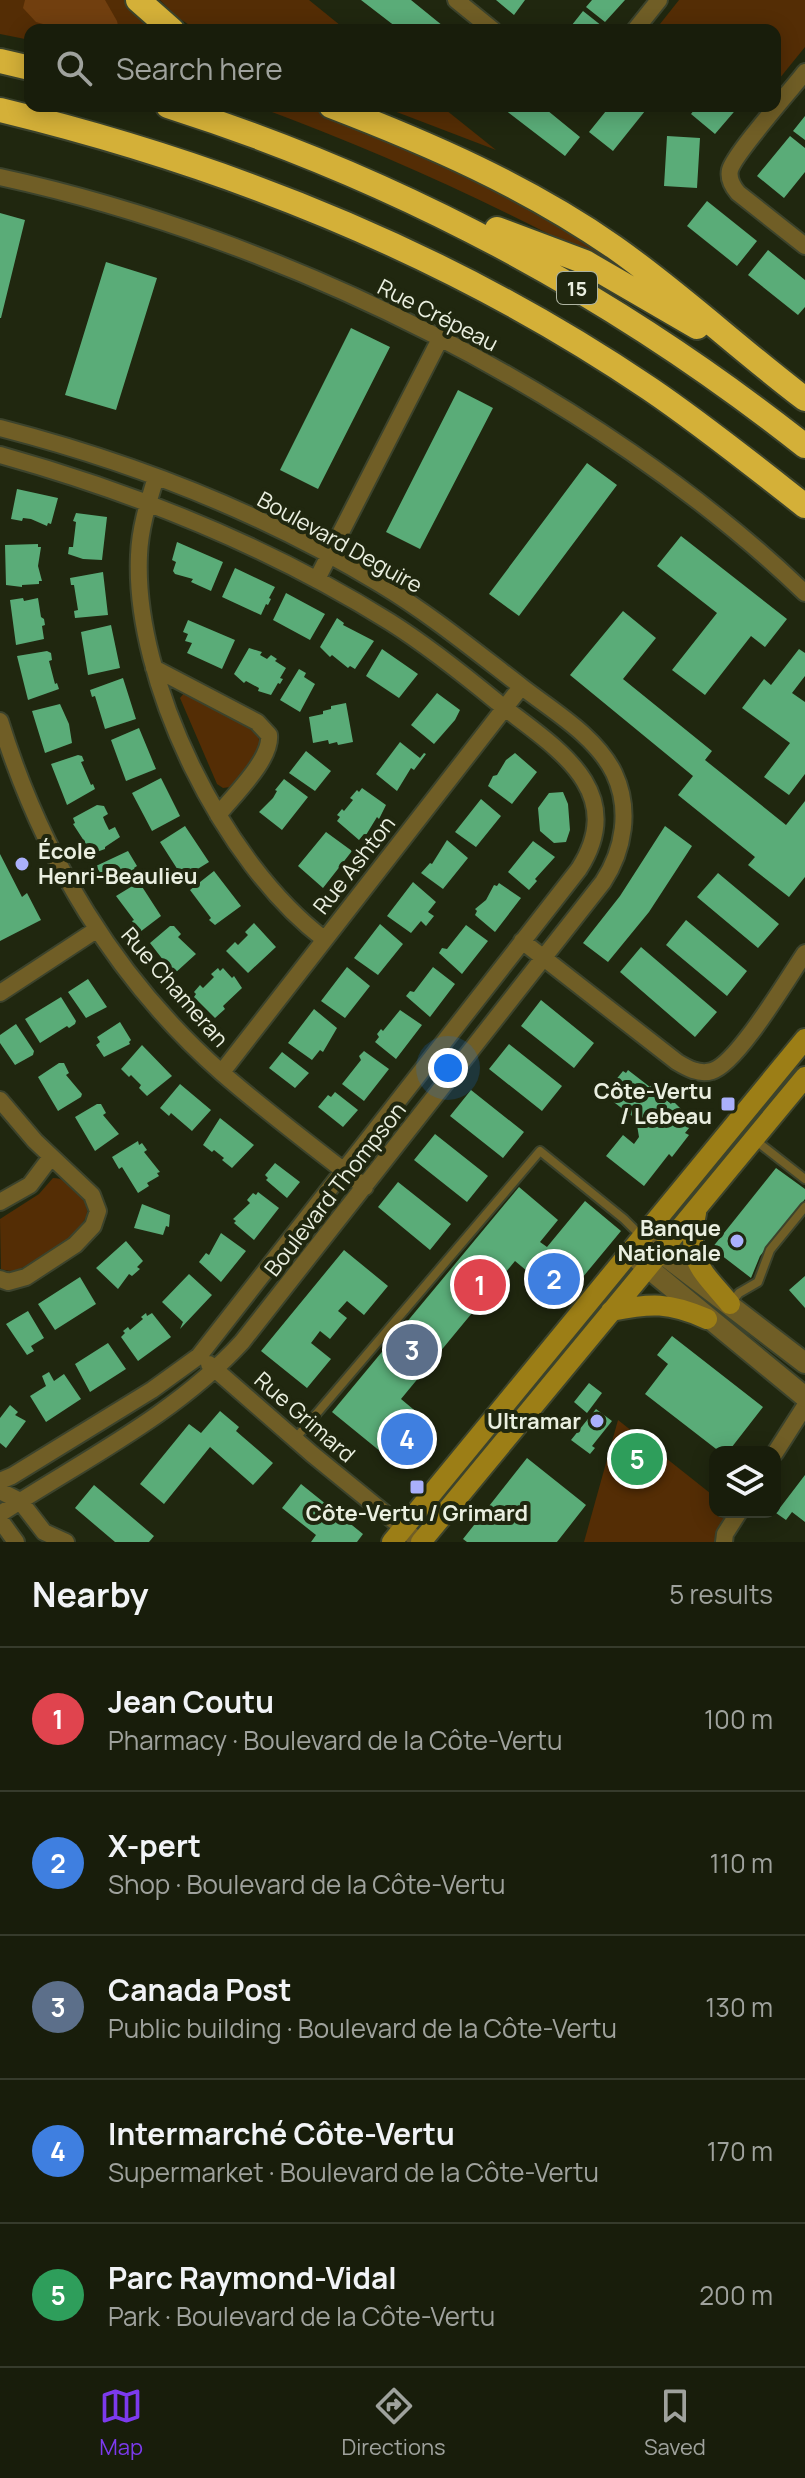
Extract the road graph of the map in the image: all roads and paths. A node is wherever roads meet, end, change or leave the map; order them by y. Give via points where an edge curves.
1 (138, 0) edge
2 (456, 0) edge
3 (659, 0) edge
4 (165, 24) edge
5 (486, 24) edge
6 (640, 24) edge
7 (0, 61) edge
8 (24, 67) edge
9 (805, 72) edge
10 (781, 102) edge
11 (0, 110) edge
12 (185, 112) edge
13 (346, 112) edge
14 (773, 112) edge
15 (329, 164) junction
16 (0, 177) edge
17 (805, 246) edge
18 (440, 339) junction
19 (751, 358) junction
20 (805, 399) edge
21 (0, 428) edge
22 (805, 446) edge
23 (0, 455) edge
24 (156, 477) junction
25 (773, 480) junction
26 (147, 504) junction
27 (805, 506) edge
28 (805, 517) edge
29 (329, 556) junction
30 (317, 579) junction
31 (805, 593) edge
32 (154, 668) junction
33 (521, 687) junction
34 (505, 708) junction
35 (0, 721) edge
36 (613, 771) joint
37 (593, 797) joint
38 (218, 815) junction
39 (96, 930) junction
40 (324, 939) junction
41 (522, 941) junction
42 (805, 953) edge
43 (544, 960) junction
44 (0, 993) edge
45 (805, 1039) edge
46 (222, 1072) junction
47 (805, 1077) edge
48 (0, 1100) edge
49 (755, 1139) junction
50 (51, 1157) junction
51 (343, 1170) junction
52 (805, 1179) edge
53 (365, 1187) junction
54 (0, 1202) edge
55 (805, 1207) edge
56 (697, 1209) junction
57 (636, 1246) junction
58 (654, 1260) junction
59 (0, 1279) edge
60 (730, 1304) junction
61 (611, 1311) junction
62 (707, 1319) junction
63 (199, 1356) junction
64 (805, 1363) edge
65 (216, 1370) junction
66 (805, 1397) edge
67 (805, 1406) edge
68 (295, 1440) junction
69 (779, 1446) edge
70 (0, 1481) edge
71 (0, 1491) edge
72 (20, 1501) junction
73 (0, 1517) edge
74 (735, 1518) edge
75 (409, 1539) edge
76 (16, 1542) edge
77 (66, 1542) edge
78 (724, 1542) edge

1 - 4 highway
2 - 5 street
3 - 6 street
7 - 8 highway
9 - 10 street
11 - 25 highway, 15 via 224,174 397,246 594,353
12 - 15 highway, 15
13 - 19 highway via 450,154 553,208 636,263
14 - 17 street via 738,156 730,182
15 - 19 highway via 585,262
15 - 22 highway, 15 via 466,227 580,290 701,368
16 - 18 street, Rue Crépeau via 151,217 233,247
18 - 29 street
18 - 31 street, Rue Crépeau via 508,375 678,486
19 - 20 highway
21 - 24 street, Boulevard Deguire
23 - 26 street, Boulevard Deguire
24 - 26 street
24 - 29 street, Boulevard Deguire
25 - 27 highway, 15
25 - 28 highway
26 - 30 street, Boulevard Deguire
26 - 32 street via 140,581
29 - 30 street
29 - 33 street, Boulevard Deguire via 426,614
30 - 34 street, Boulevard Deguire via 425,646
32 - 38 street via 195,773
32 - 38 street via 257,722 269,735 260,763
33 - 34 street, Rue Ashton
33 - 36 street, Boulevard Deguire via 589,741
34 - 37 street, Boulevard Deguire via 573,764
34 - 40 street, Rue Ashton
35 - 39 street, Rue Chameran via 41,830
36 - 43 street, Boulevard Thompson via 624,815 612,868
37 - 41 street, Boulevard Thompson via 596,829 586,858
38 - 40 street via 267,883
39 - 44 street
39 - 46 street, Rue Chameran via 156,1006
40 - 46 street, Rue Ashton
41 - 43 street
41 - 51 street, Boulevard Thompson
42 - 43 street via 736,1052 719,1068 704,1073 677,1062
43 - 53 street, Boulevard Thompson
45 - 57 main road
46 - 51 street, Rue Chameran
47 - 49 main road
48 - 50 street
49 - 52 lane
49 - 56 main road
50 - 54 street via 30,1185
50 - 59 street via 92,1195 96,1219 75,1245 26,1277
51 - 53 street, Rue Chameran
51 - 63 street, Boulevard Thompson
53 - 65 street, Boulevard Thompson
55 - 60 lane via 770,1250 758,1282
56 - 58 main road
56 - 60 main road via 691,1237 695,1257
57 - 58 street
57 - 68 lane via 624,1219 540,1151
57 - 75 main road
58 - 60 street
58 - 61 main road
58 - 62 street
60 - 64 street
61 - 62 main road via 658,1304
61 - 75 main road
62 - 66 street
63 - 65 street, Rue Grimard
63 - 70 street, Boulevard Thompson
65 - 68 street, Rue Grimard
65 - 72 street, Boulevard Thompson via 162,1412
67 - 69 street
68 - 75 street, Rue Grimard
71 - 72 street
72 - 73 street, Boulevard Thompson
72 - 77 street via 44,1532
73 - 76 street
74 - 78 street

